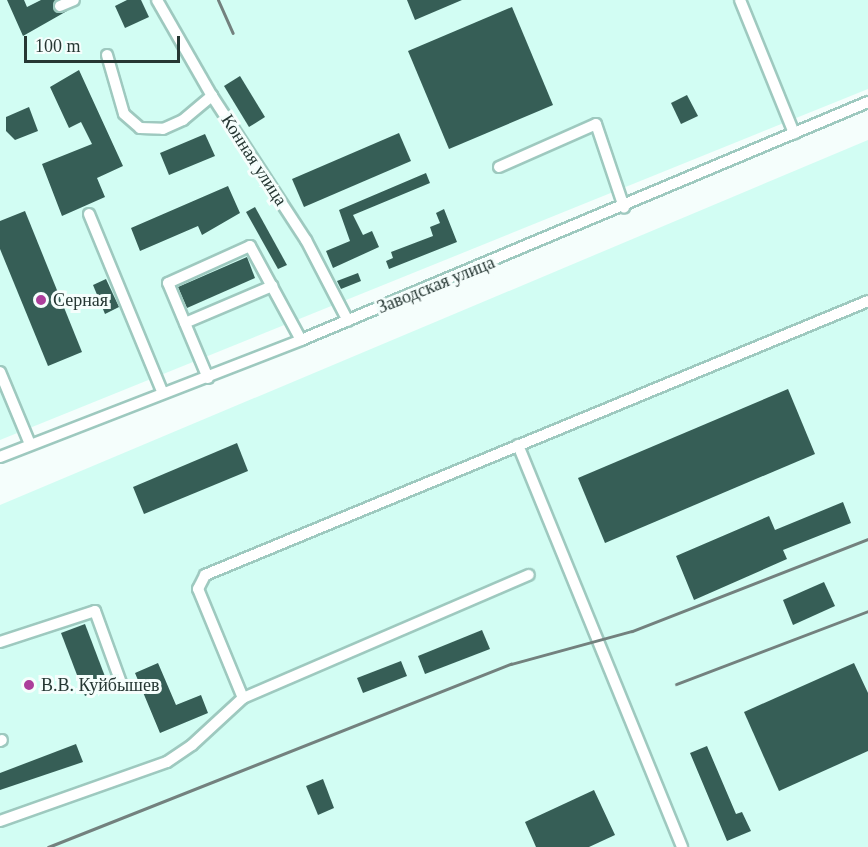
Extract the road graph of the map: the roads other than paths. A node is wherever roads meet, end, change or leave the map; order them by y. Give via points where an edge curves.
1 (74, 0) edge
2 (157, 0) edge
3 (740, 0) edge
4 (60, 6) dead end
5 (107, 55) dead end
6 (212, 96) junction
7 (868, 102) edge
8 (794, 133) junction
9 (500, 167) dead end
10 (624, 207) junction
11 (89, 214) dead end
12 (272, 286) junction
13 (868, 301) edge
14 (348, 321) junction
15 (185, 323) junction
16 (301, 340) junction
17 (0, 372) edge
18 (208, 378) junction
19 (162, 391) junction
20 (30, 444) junction
21 (518, 444) junction
22 (0, 457) edge
23 (529, 575) dead end
24 (0, 642) edge
25 (121, 683) dead end
26 (243, 698) junction
27 (0, 821) edge
28 (682, 847) edge

1 - 4 street
2 - 6 street, Конная улица
3 - 8 street
5 - 6 street via 124,114 140,128 163,129 183,120
6 - 14 street, Конная улица via 306,240
7 - 8 street, Заводская улица
8 - 10 street, Заводская улица
9 - 10 street via 596,124
10 - 14 street, Заводская улица
11 - 19 street
12 - 15 street
12 - 15 street via 250,246 168,283
12 - 16 street
13 - 21 street
14 - 16 street, Заводская улица
15 - 18 street
16 - 18 street, Заводская улица
17 - 20 street
18 - 19 street, Заводская улица
19 - 20 street, Заводская улица
20 - 22 street, Заводская улица
21 - 26 street via 205,575 198,589
21 - 28 street
23 - 26 street
24 - 25 street via 95,611
26 - 27 street via 192,745 167,762

